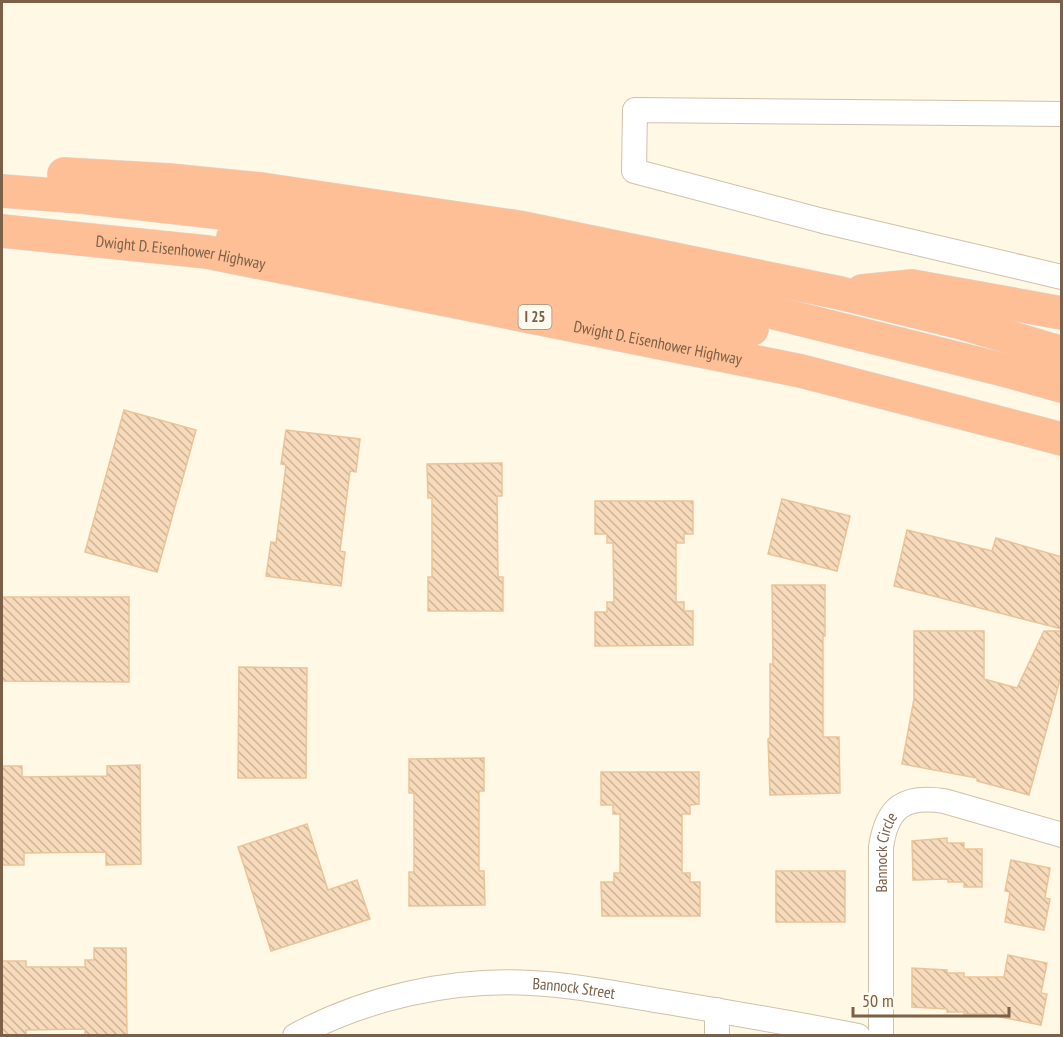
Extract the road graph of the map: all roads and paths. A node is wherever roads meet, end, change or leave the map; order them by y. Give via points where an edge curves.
1 (1062, 114) edge
2 (2, 171) edge
3 (2, 191) edge
4 (2, 214) edge
5 (2, 231) edge
6 (1062, 277) edge
7 (840, 293) junction
8 (1062, 313) edge
9 (1062, 352) edge
10 (1062, 386) edge
11 (1062, 409) edge
12 (1062, 439) edge
13 (1062, 835) edge
14 (717, 1010) junction
15 (295, 1035) edge
16 (717, 1035) edge
17 (858, 1035) edge
18 (881, 1035) edge

1 - 6 street via 635,110 634,171 823,221
2 - 7 highway via 169,180 273,191 518,227
3 - 10 highway via 328,225 608,272
4 - 11 highway via 248,238 514,281 750,329
5 - 12 highway, Dwight D. Eisenhower Highway / I 25 via 207,252 801,371
7 - 8 highway via 912,286
7 - 9 highway
13 - 18 street, Bannock Circle via 944,801 911,800 896,810 881,847
14 - 15 street, Bannock Street via 559,985 482,984 368,1004
14 - 16 street
14 - 17 street, Bannock Street

